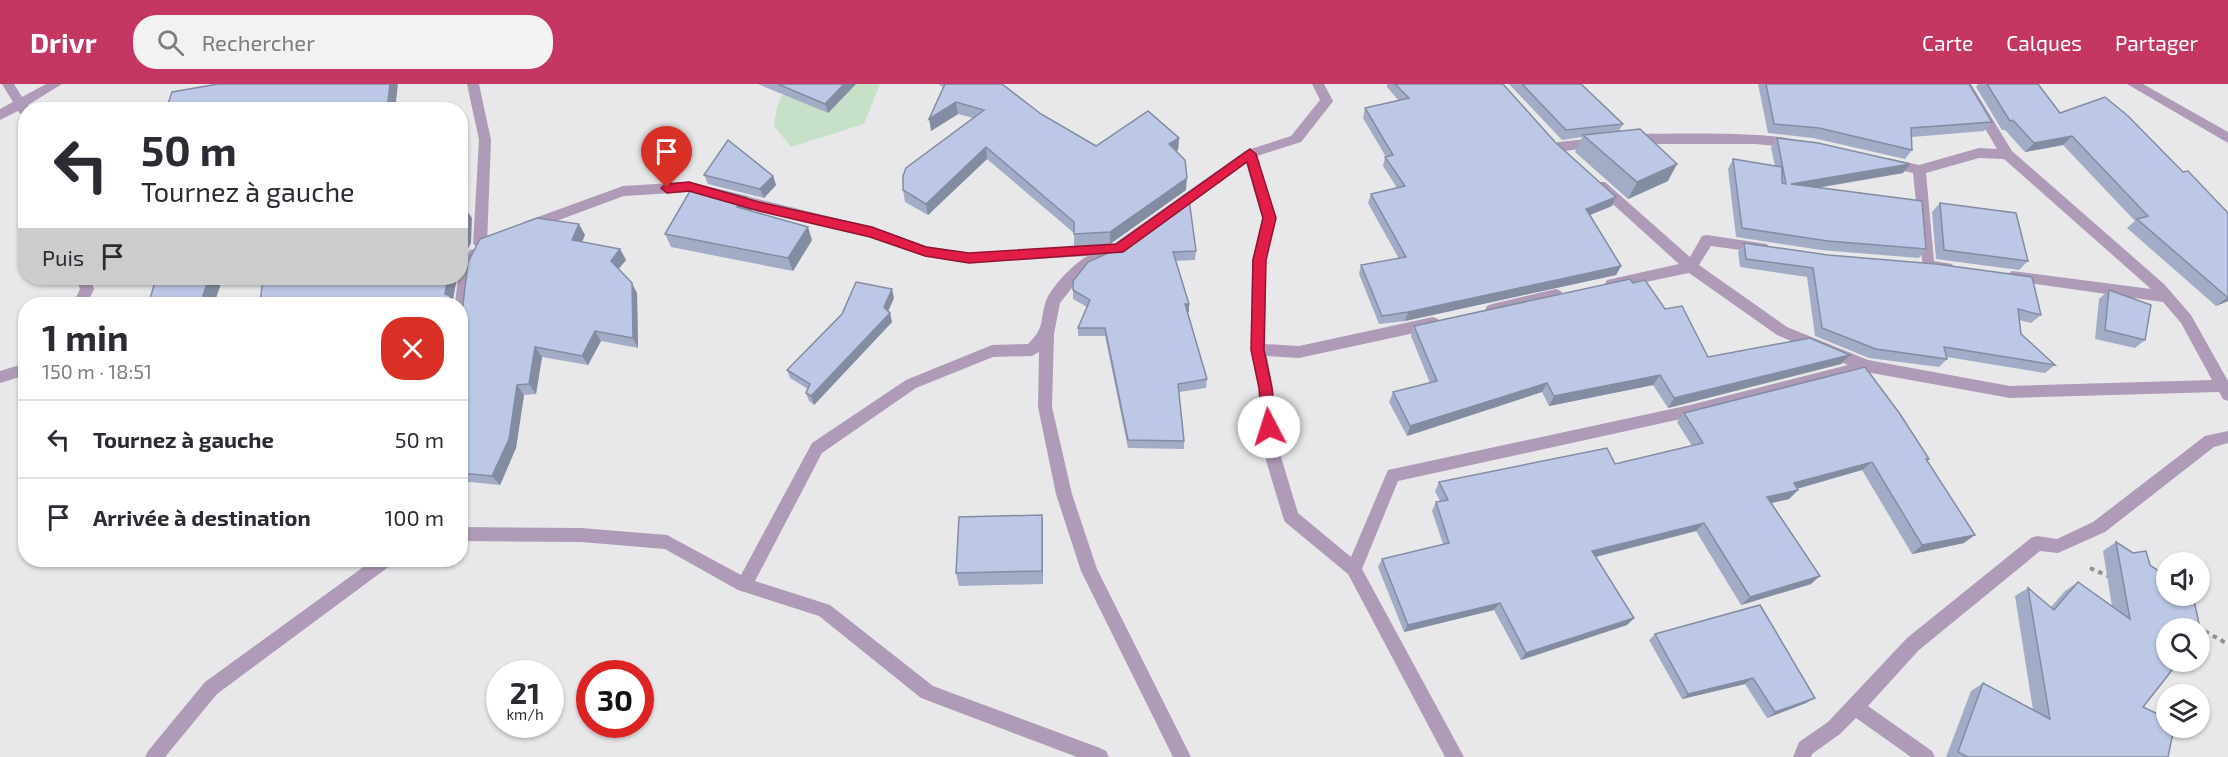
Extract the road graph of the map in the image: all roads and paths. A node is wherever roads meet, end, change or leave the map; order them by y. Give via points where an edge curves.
1 (8, 84) edge
2 (56, 84) edge
3 (473, 84) edge
4 (1318, 84) edge
5 (1965, 84) edge
6 (2133, 84) edge
7 (18, 102) edge
8 (30, 102) edge
9 (18, 109) edge
10 (0, 115) edge
11 (2228, 138) edge
12 (1812, 146) edge
13 (1250, 154) junction
14 (2007, 154) junction
15 (1876, 160) edge
16 (1918, 170) junction
17 (513, 232) edge
18 (1118, 249) junction
19 (1776, 250) edge
20 (1691, 267) junction
21 (468, 269) edge
22 (1963, 270) edge
23 (1996, 274) edge
24 (1600, 286) edge
25 (1566, 293) edge
26 (2167, 297) junction
27 (1482, 312) edge
28 (1451, 319) edge
29 (1047, 334) junction
30 (1258, 350) junction
31 (1866, 366) junction
32 (18, 371) edge
33 (0, 377) edge
34 (2225, 390) edge
35 (2228, 437) edge
36 (468, 534) edge
37 (2037, 543) junction
38 (375, 567) edge
39 (1354, 569) junction
40 (2115, 580) dead end
41 (744, 585) junction
42 (2210, 634) edge
43 (2228, 644) edge
44 (1856, 707) junction
45 (153, 757) edge
46 (1100, 757) edge
47 (1182, 757) edge
48 (1455, 757) edge
49 (1802, 757) edge
50 (1926, 757) edge

1 - 7 street
2 - 8 street
3 - 21 street via 486,140 486,242
4 - 13 street via 1327,101 1296,139
5 - 14 street
6 - 11 street
9 - 10 street
12 - 20 street via 1756,139 1644,138 1555,143
13 - 18 street
13 - 30 street via 1269,218 1259,260
14 - 16 street via 1979,153
14 - 26 street
15 - 16 street
16 - 22 street via 1923,265
17 - 18 street via 623,191 689,186 872,232 925,251 969,258
18 - 29 street via 1082,265 1053,301
19 - 20 street via 1707,240
20 - 24 street
20 - 31 street via 1782,332
23 - 26 street
25 - 27 street
26 - 34 street via 2186,319
28 - 30 street via 1299,352
29 - 41 street via 1032,351 992,351 912,384 817,448
29 - 47 street via 1045,407 1067,505 1089,571
30 - 39 street via 1266,388 1270,447 1292,517
31 - 34 street via 2010,392
31 - 39 street via 1523,448 1393,474
32 - 33 street
35 - 37 street via 2210,441 2099,527 2058,546
36 - 41 street via 581,535 667,542
37 - 40 path
37 - 44 street via 1913,644
38 - 45 street via 211,688
39 - 48 street
41 - 46 street via 824,610 927,692
42 - 43 path
44 - 49 street via 1805,748
44 - 50 street

